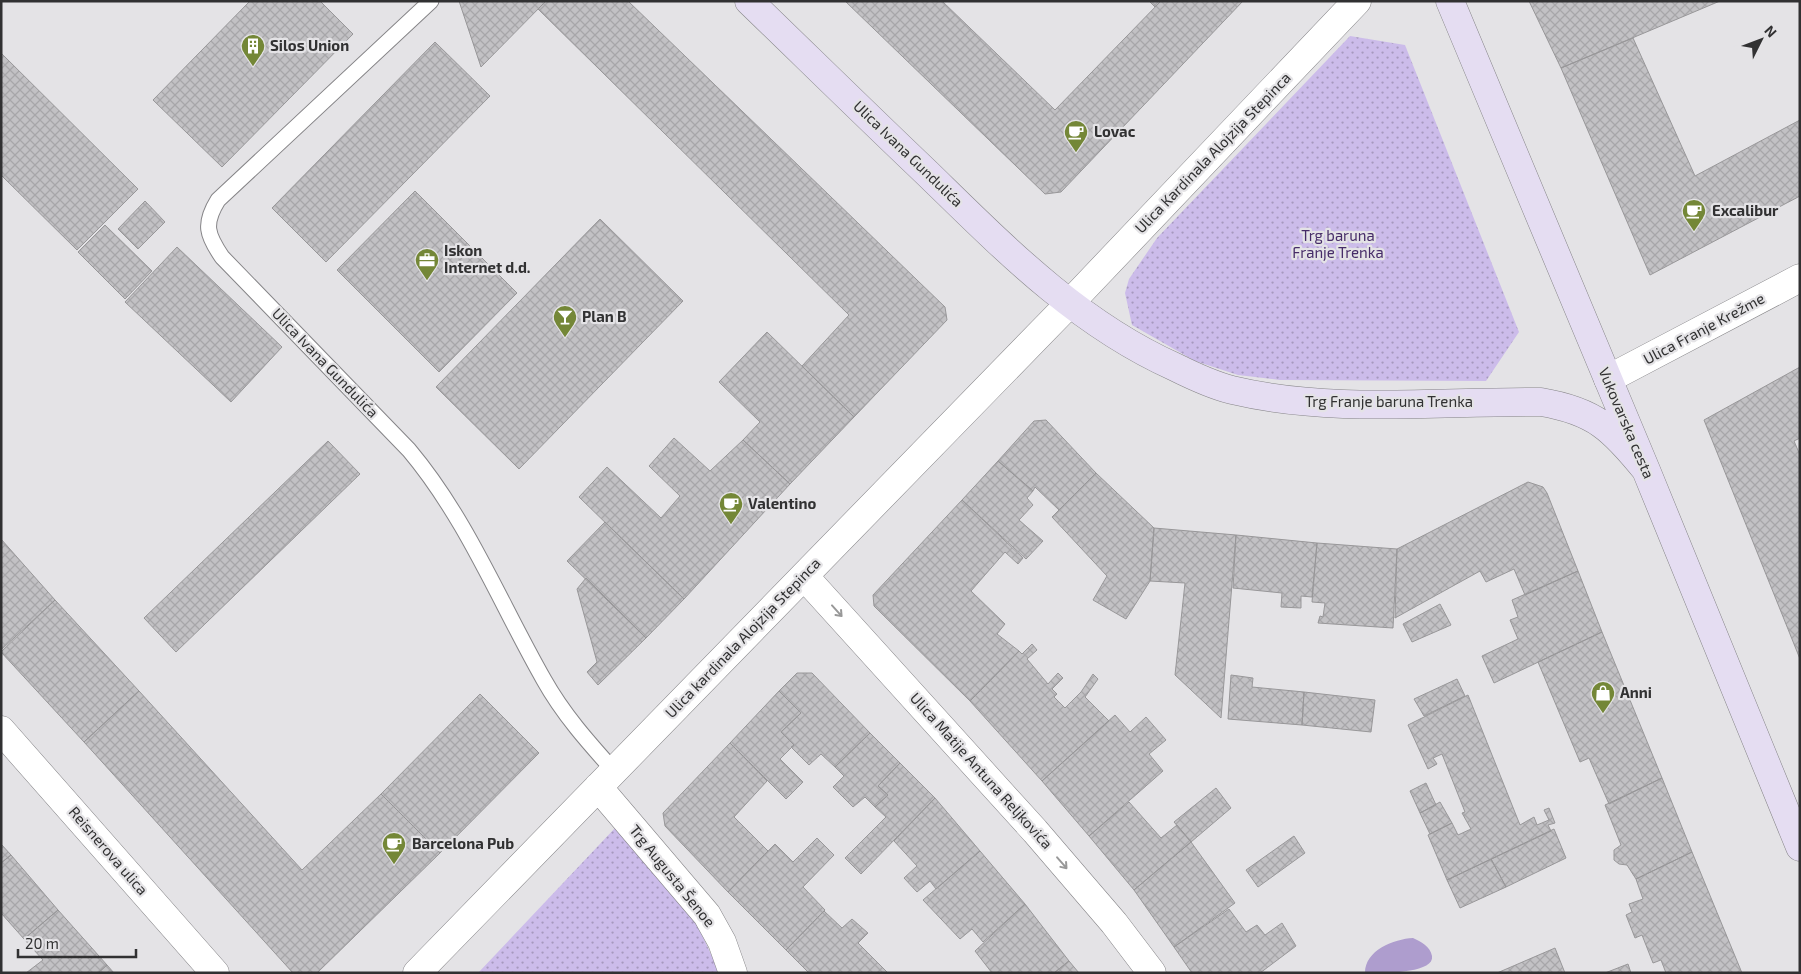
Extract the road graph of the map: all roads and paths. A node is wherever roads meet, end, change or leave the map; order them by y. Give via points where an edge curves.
1 (431, 1) edge
2 (749, 1) edge
3 (1357, 1) edge
4 (1450, 1) edge
5 (1800, 278) edge
6 (1069, 304) junction
7 (1608, 379) junction
8 (1646, 470) junction
9 (804, 576) junction
10 (1, 730) edge
11 (606, 779) junction
12 (1800, 847) edge
13 (214, 973) edge
14 (417, 973) edge
15 (733, 973) edge
16 (1152, 973) edge

1 - 11 lane, Ulica Ivana Gundulića via 218,200 208,223 210,240 222,257 432,477 464,529 544,682
2 - 6 main road, Ulica Ivana Gundulića via 1018,262
3 - 6 street, Ulica Kardinala Alojzija Stepinca
4 - 7 main road, Vukovarska cesta
5 - 7 street, Ulica Franje Krežme
6 - 8 main road, Trg Franje baruna Trenka via 1152,357 1229,389 1303,402 1376,405 1541,402 1580,410 1601,422
6 - 9 street, Ulica kardinala Alojzija Stepinca
7 - 8 main road, Vukovarska cesta
8 - 12 main road, Vukovarska cesta
9 - 11 street, Ulica kardinala Alojzija Stepinca
9 -> 16 street, Ulica Matije Antuna Reljkovića via 1041,838
10 - 13 street, Reisnerova ulica
11 - 14 street, Ulica kardinala Alojzija Stepinca
11 - 15 street, Trg Augusta Šenoe via 707,915 722,942

